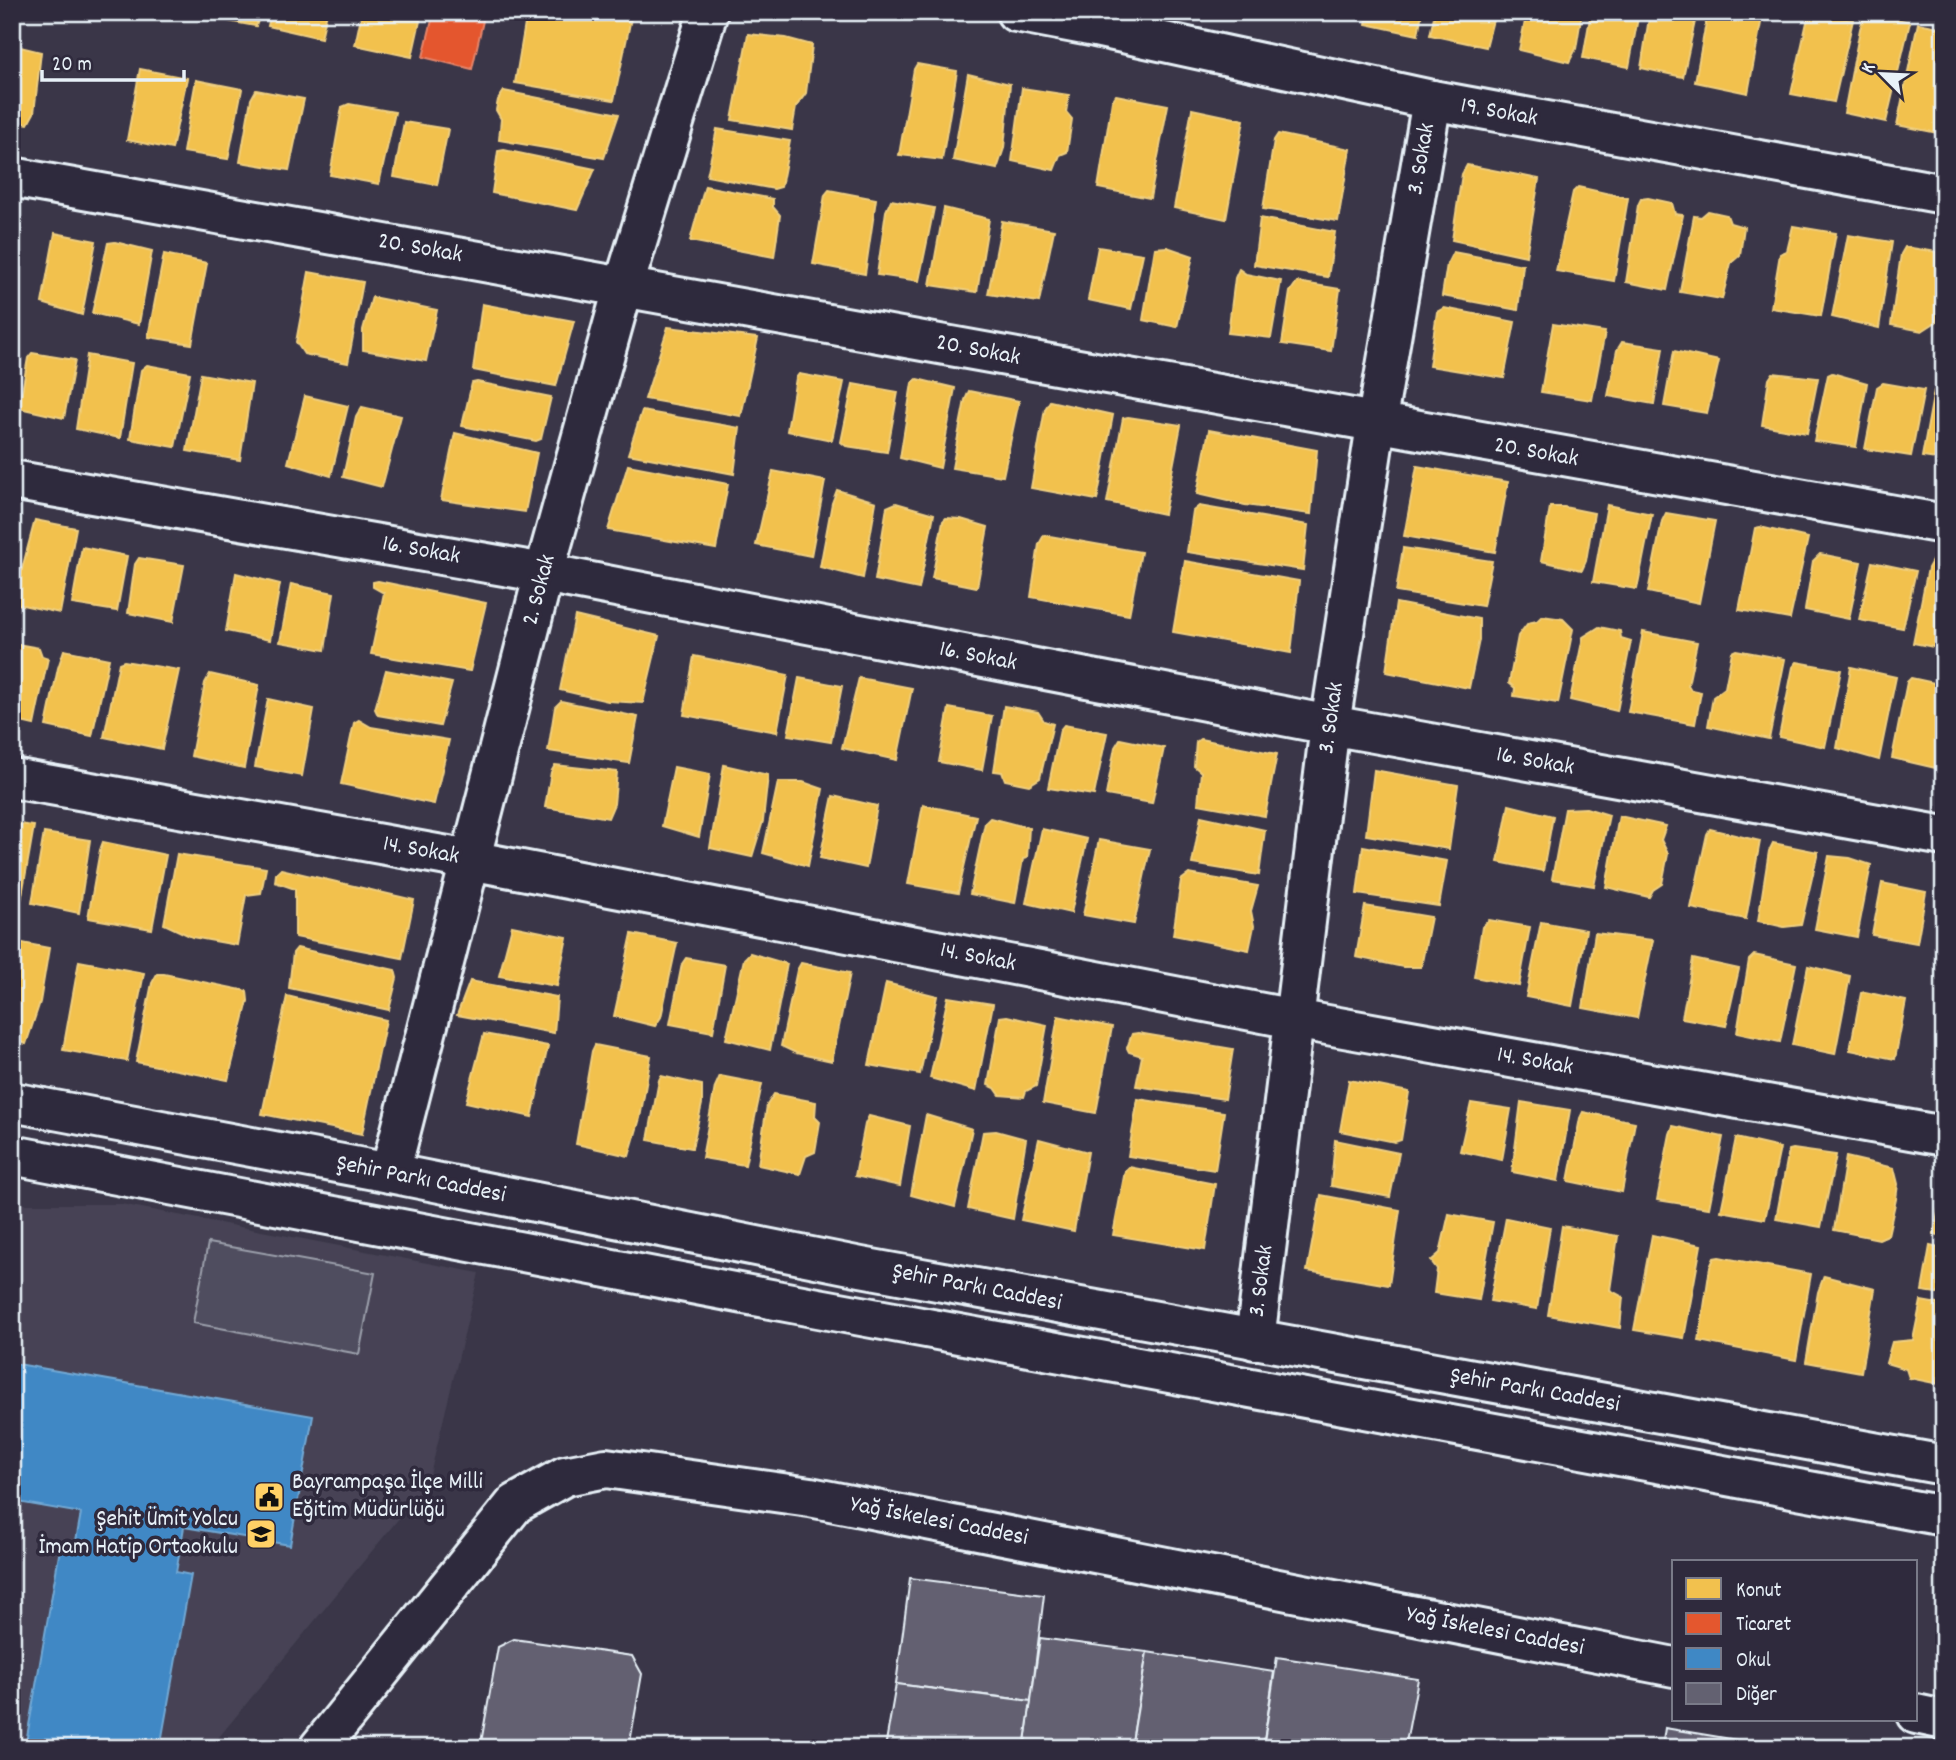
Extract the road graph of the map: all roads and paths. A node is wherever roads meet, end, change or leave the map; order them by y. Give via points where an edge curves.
1 (708, 12) edge
2 (1016, 12) edge
3 (1100, 20) edge
4 (1432, 100) junction
5 (12, 177) edge
6 (1944, 194) edge
7 (624, 285) junction
8 (1376, 425) junction
9 (12, 480) edge
10 (1944, 524) edge
11 (544, 573) junction
12 (1330, 725) junction
13 (12, 778) edge
14 (1944, 836) edge
15 (470, 860) junction
16 (1294, 1019) junction
17 (12, 1102) edge
18 (1944, 1136) edge
19 (12, 1155) edge
20 (12, 1173) edge
21 (390, 1173) junction
22 (117, 1174) junction
23 (1255, 1340) junction
24 (1944, 1465) edge
25 (1944, 1516) edge
26 (1672, 1667) edge
27 (1918, 1714) edge
28 (1944, 1720) edge
29 (319, 1748) edge

1 - 7 street, 2. Sokak
2 - 3 street, 19. Sokak
3 - 4 street, 19. Sokak
4 - 6 street, 19. Sokak
4 - 8 street, 3. Sokak
5 - 7 street, 20. Sokak
7 - 8 street, 20. Sokak
7 - 11 street, 2. Sokak
8 - 10 street, 20. Sokak
8 - 12 street, 3. Sokak
9 - 11 street, 16. Sokak
11 - 12 street, 16. Sokak
11 - 15 street, 2. Sokak
12 - 14 street, 16. Sokak
12 - 16 street, 3. Sokak
13 - 15 street, 14. Sokak
15 - 16 street, 14. Sokak
15 - 21 street, 2. Sokak
16 - 18 street, 14. Sokak
16 - 23 street, 3. Sokak
17 - 21 street, Şehir Parkı Caddesi
19 - 22 street, Şehir Parkı Caddesi
20 - 22 street
21 - 23 street, Şehir Parkı Caddesi
22 - 25 street, Şehir Parkı Caddesi
23 - 24 street, Şehir Parkı Caddesi
26 - 29 street, Yağ İskelesi Caddesi via 810,1497 606,1468 565,1476 516,1504
27 - 28 street

